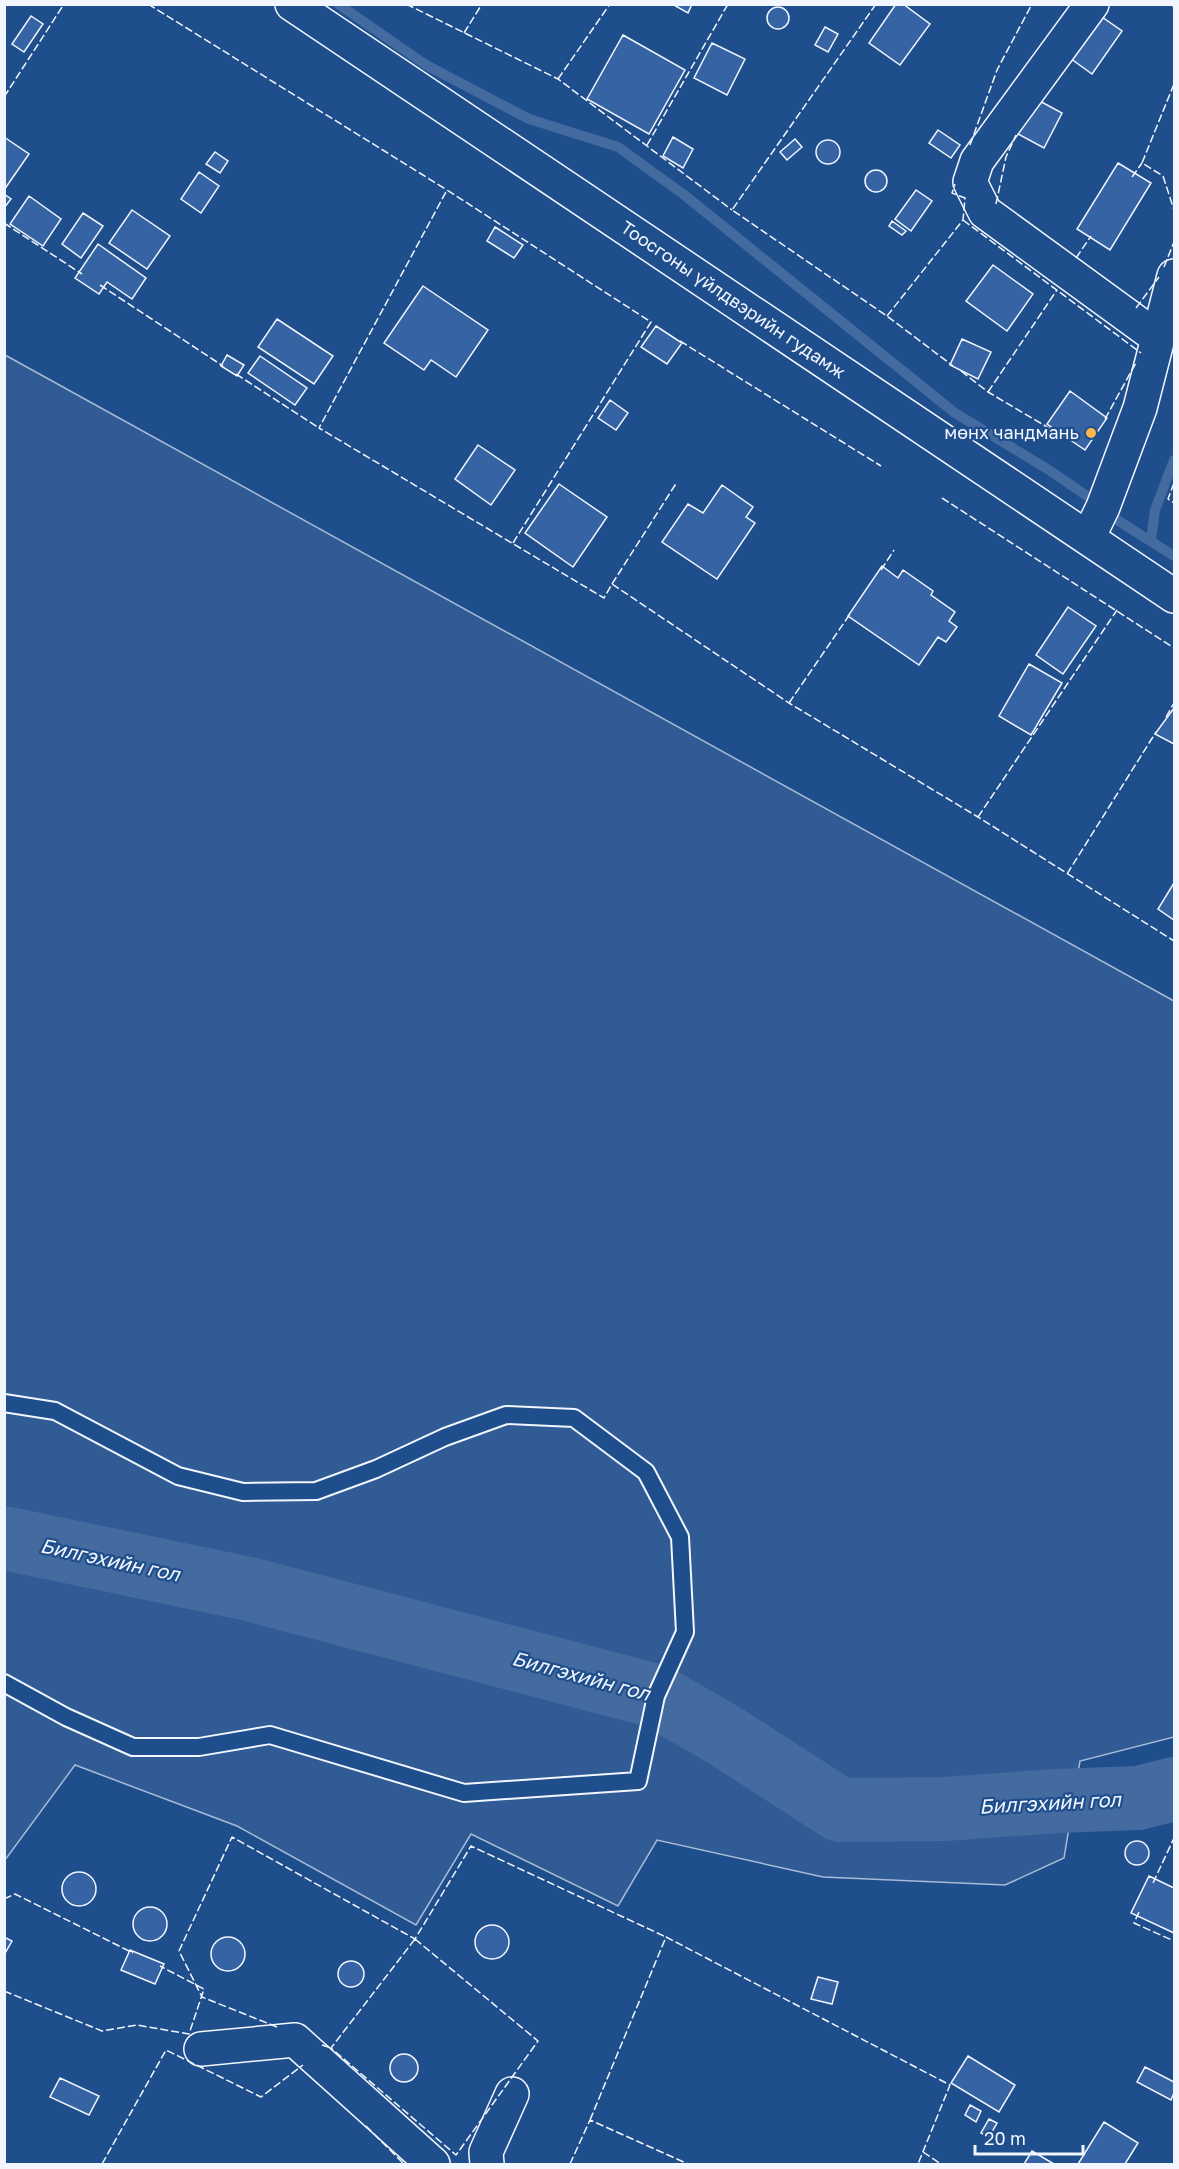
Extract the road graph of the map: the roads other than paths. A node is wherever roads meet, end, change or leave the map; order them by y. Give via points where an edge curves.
1 (292, 4) edge
2 (1092, 4) edge
3 (1174, 276) edge
4 (1158, 338) junction
5 (1088, 538) junction
6 (1174, 596) edge
7 (4, 1403) edge
8 (4, 1683) edge
9 (201, 2049) dead end
10 (512, 2094) dead end
11 (433, 2164) edge
12 (487, 2164) edge

1 - 5 street, Тоосгоны үйлдвэрийн гудамж
2 - 4 street via 977,161 970,182 985,212
3 - 4 street
4 - 5 street via 1140,408
5 - 6 street, Тоосгоны үйлдвэрийн гудамж
7 - 8 lane via 55,1411 178,1476 243,1492 316,1491 506,1415 574,1418 646,1472 675,1527 680,1537 685,1632 656,1696 638,1781 626,1782 464,1793 270,1735 199,1747 133,1747
9 - 11 street via 295,2040
10 - 12 street via 486,2152

